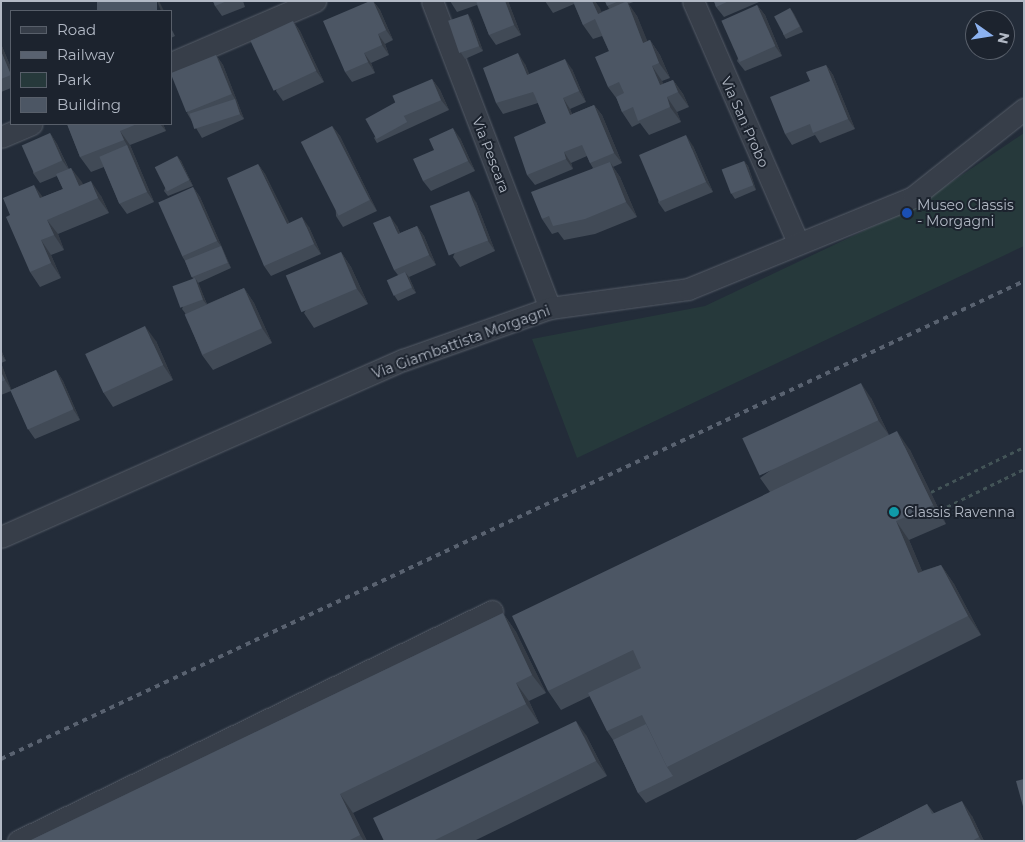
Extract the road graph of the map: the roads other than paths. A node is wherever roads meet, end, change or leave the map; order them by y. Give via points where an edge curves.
1 (315, 1) edge
2 (432, 1) edge
3 (693, 1) edge
4 (172, 63) edge
5 (1024, 109) edge
6 (29, 125) edge
7 (1, 137) edge
8 (798, 242) junction
9 (550, 308) junction
10 (1, 537) edge
11 (492, 611) dead end
12 (18, 841) edge

1 - 4 street
2 - 9 street, Via Pescara
3 - 8 street, Via San Probo
5 - 8 street, Via Giambattista Morgagni via 913,198
6 - 7 street
8 - 9 street, Via Giambattista Morgagni via 688,289
9 - 10 street, Via Giambattista Morgagni via 403,360
11 - 12 street

